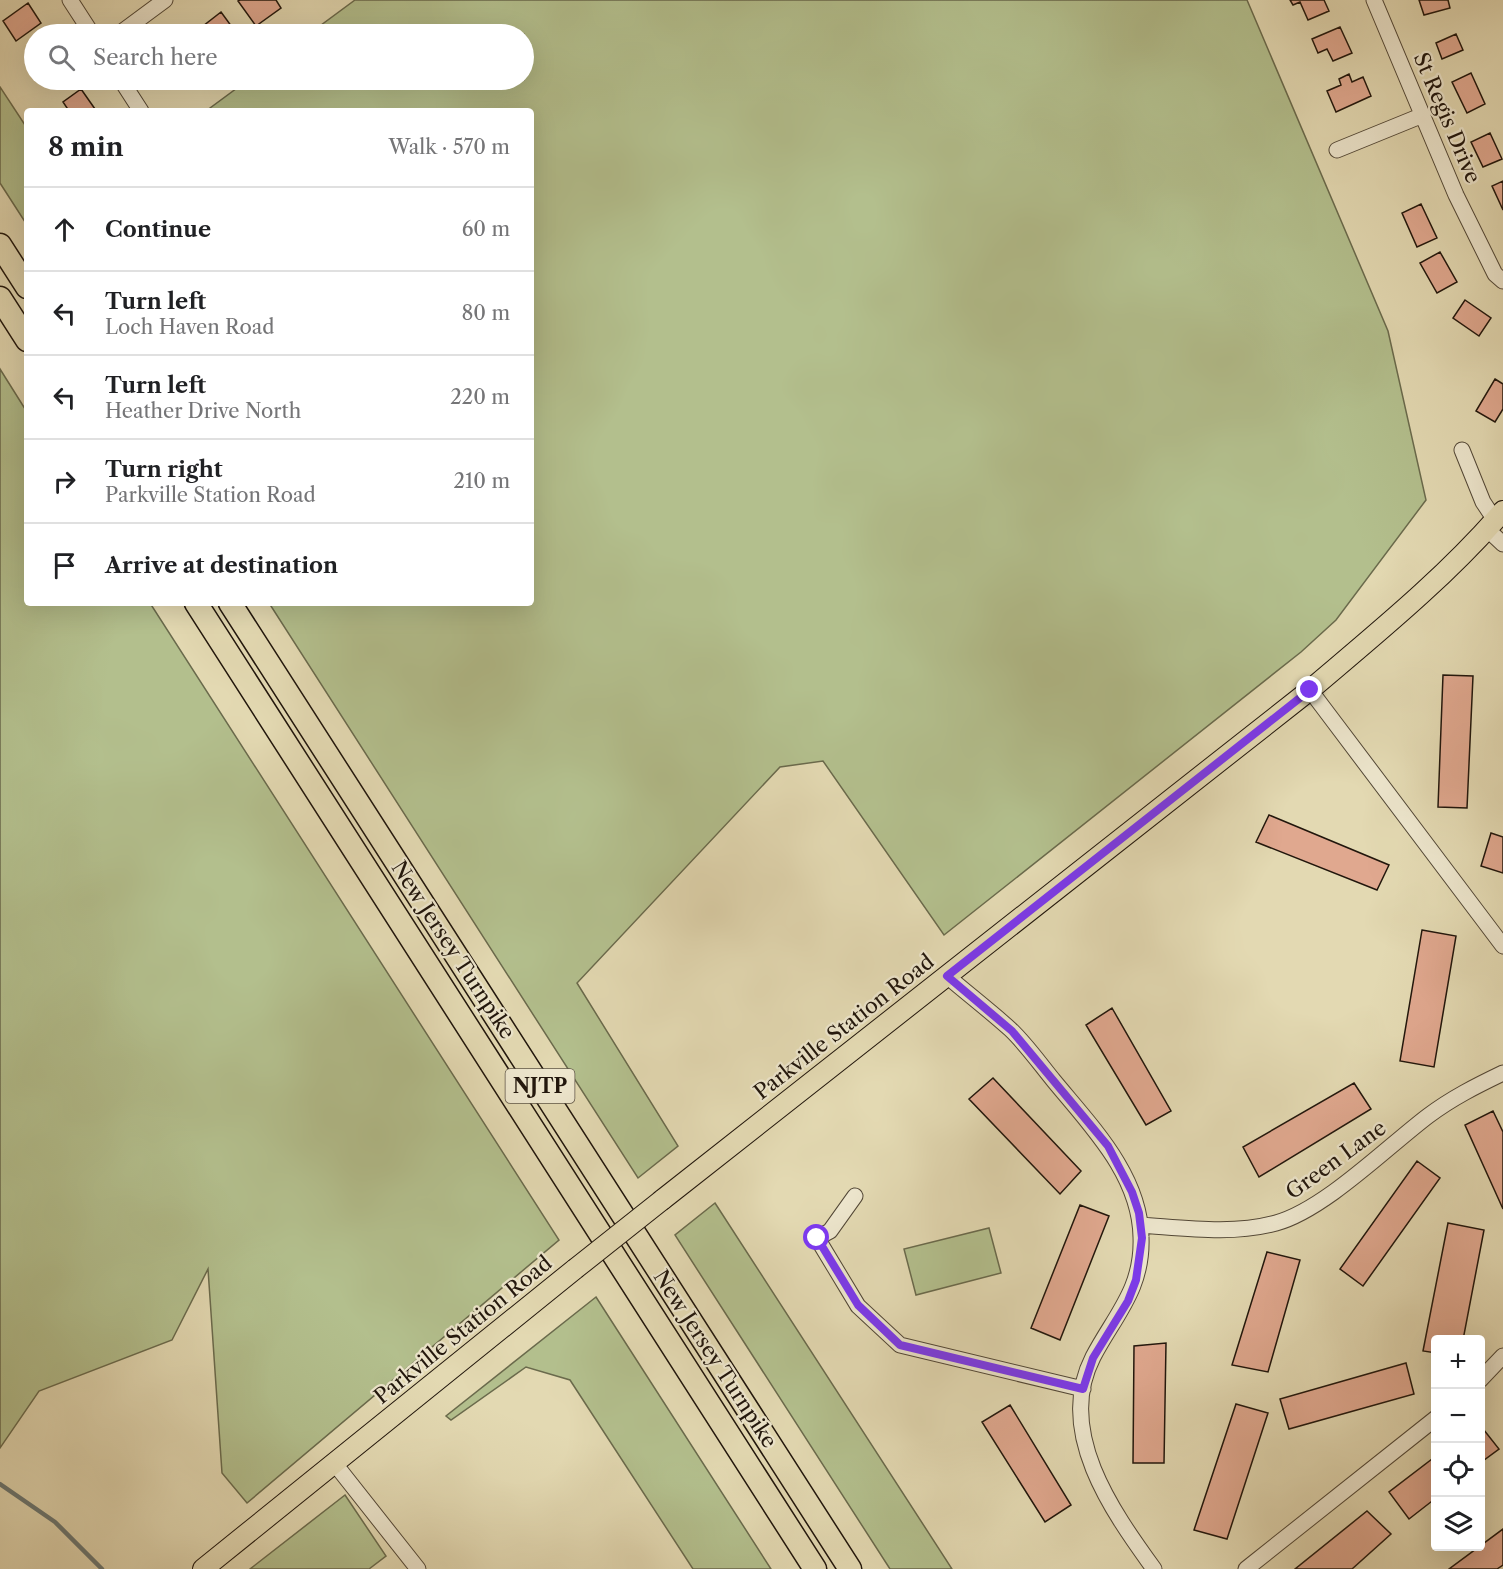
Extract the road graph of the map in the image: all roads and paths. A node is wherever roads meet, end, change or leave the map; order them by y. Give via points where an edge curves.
1 (70, 0) edge
2 (165, 0) edge
3 (1374, 0) edge
4 (86, 24) edge
5 (133, 24) edge
6 (127, 90) edge
7 (139, 108) edge
8 (1423, 115) junction
9 (1337, 150) dead end
10 (0, 245) edge
11 (1503, 281) edge
12 (24, 282) edge
13 (0, 298) edge
14 (24, 335) edge
15 (1462, 450) dead end
16 (1495, 520) edge
17 (1503, 544) edge
18 (198, 606) edge
19 (232, 606) edge
20 (1310, 690) junction
21 (1503, 946) edge
22 (947, 976) junction
23 (1503, 1073) edge
24 (855, 1196) dead end
25 (1140, 1225) junction
26 (1503, 1356) edge
27 (1485, 1375) edge
28 (1083, 1389) junction
29 (1431, 1422) edge
30 (335, 1464) junction
31 (203, 1569) edge
32 (418, 1569) edge
33 (815, 1569) edge
34 (850, 1569) edge
35 (1154, 1569) edge
36 (1246, 1569) edge

1 - 4 street
2 - 5 street
3 - 8 street, St Regis Drive
6 - 7 street
8 - 9 street
8 - 11 street, St Regis Drive via 1487,258
10 - 12 highway
13 - 14 highway
15 - 16 street via 1483,502
16 - 17 street
16 - 20 main road, Parkville Station Road via 1412,604
18 - 33 highway, New Jersey Turnpike / NJTP
19 - 34 highway, New Jersey Turnpike / NJTP
20 - 21 street
20 - 22 main road, Parkville Station Road
22 - 25 street via 1012,1031 1108,1146 1132,1192
22 - 30 main road, Parkville Station Road, bridge
23 - 25 street, Green Lane via 1455,1097 1349,1180 1292,1218 1276,1224 1225,1230
24 - 28 street via 830,1231 817,1238 858,1305 900,1345
25 - 28 street via 1140,1260 1128,1301 1093,1358
26 - 27 street
28 - 35 street via 1088,1459 1115,1511
29 - 36 street
30 - 31 main road, Parkville Station Road
30 - 32 street

